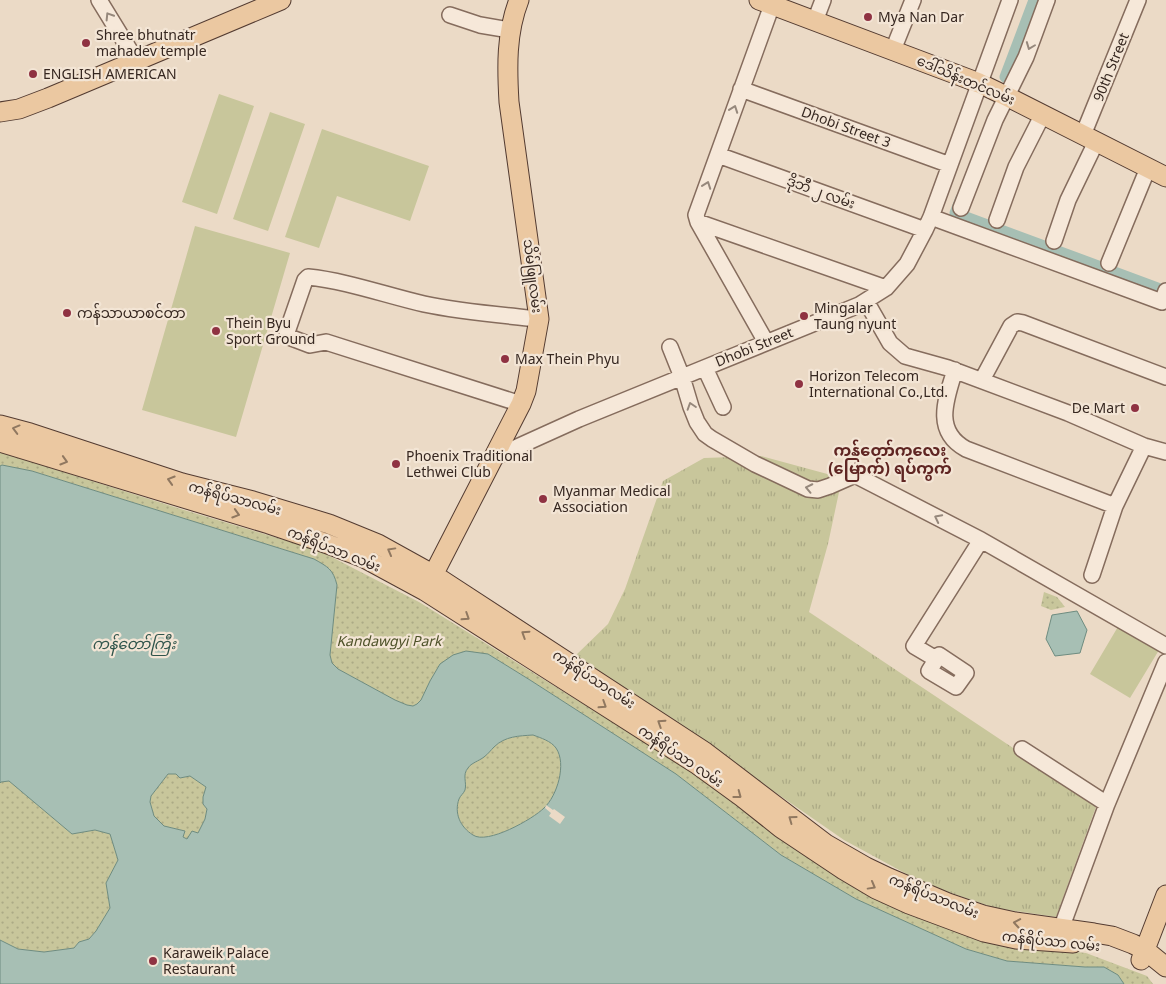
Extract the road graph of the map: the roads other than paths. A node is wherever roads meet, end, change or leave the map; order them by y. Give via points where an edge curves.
1 (99, 0) edge
2 (281, 0) edge
3 (519, 0) edge
4 (823, 0) edge
5 (912, 0) edge
6 (1010, 0) edge
7 (1048, 0) edge
8 (1138, 0) edge
9 (766, 2) edge
10 (450, 15) dead end
11 (815, 21) junction
12 (510, 30) junction
13 (894, 50) junction
14 (137, 62) junction
15 (979, 83) junction
16 (741, 89) junction
17 (1006, 96) junction
18 (0, 112) edge
19 (1043, 114) junction
20 (1089, 138) junction
21 (718, 155) junction
22 (950, 165) junction
23 (1160, 171) edge
24 (961, 208) dead end
25 (697, 219) junction
26 (996, 220) dead end
27 (928, 224) junction
28 (1054, 241) dead end
29 (1109, 263) dead end
30 (886, 288) junction
31 (1166, 291) edge
32 (866, 301) junction
33 (539, 319) junction
34 (766, 342) junction
35 (670, 346) dead end
36 (704, 368) junction
37 (955, 370) junction
38 (682, 377) junction
39 (1166, 377) edge
40 (982, 380) junction
41 (521, 404) junction
42 (723, 407) dead end
43 (0, 425) edge
44 (0, 442) edge
45 (1144, 446) junction
46 (1166, 452) edge
47 (495, 457) junction
48 (1115, 506) junction
49 (981, 540) junction
50 (1092, 575) dead end
51 (430, 583) junction
52 (1166, 646) edge
53 (936, 660) dead end
54 (1166, 662) edge
55 (1022, 749) dead end
56 (1107, 804) junction
57 (1166, 895) edge
58 (1166, 928) edge
59 (1061, 929) junction
60 (1152, 960) edge
61 (1166, 982) edge

14 -> 1 street
2 - 14 main road
3 - 12 main road, သိမ်ဖြူလမ်း
4 - 11 street
5 - 13 street
6 - 15 street, Dhobi Street
7 -> 17 street via 1026,57
8 - 20 street, 90th Street
9 - 11 main road, ဒေါ်သိန်းတင်လမ်း
9 - 16 street
10 - 12 street
11 - 13 main road, ဒေါ်သိန်းတင်လမ်း
12 - 33 main road, သိမ်ဖြူလမ်း via 509,102
13 - 15 main road, ဒေါ်သိန်းတင်လမ်း
14 - 18 main road via 19,109
15 - 17 main road, ဒေါ်သိန်းတင်လမ်း
15 - 22 street, Dhobi Street
21 -> 16 street
16 - 22 street, Dhobi Street 3
17 - 19 main road, ဒေါ်သိန်းတင်လမ်း
17 - 24 street
19 - 20 main road, ဒေါ်သိန်းတင်လမ်း
19 - 26 street via 1016,168
20 - 23 main road, ဒေါ်သိန်းတင်လမ်း
20 - 28 street, 90th Street
25 -> 21 street
21 - 27 street, ဒိုဘီ ၂ လမ်း
22 - 27 street, Dhobi Street
23 - 29 street
25 - 30 street
25 - 34 street
27 - 30 street, Dhobi Street via 907,264
27 - 31 street, ဒိုဘီ ၂ လမ်း via 1162,302
30 - 32 street, Dhobi Street
32 - 34 street, Dhobi Street
32 - 37 street via 890,343 905,356
33 - 41 main road, သိမ်ဖြူလမ်း
33 - 41 street via 426,304 308,277 287,332 310,345 326,342
34 - 36 street, Dhobi Street
35 - 38 street
36 - 38 street, Dhobi Street
36 - 42 street
37 - 40 street
37 - 48 street via 944,417 946,430 959,445
38 - 47 street, Dhobi Street
49 -> 38 street via 855,475 818,490 808,489 729,450 705,434 697,422
39 - 40 street via 1017,322 1011,326
40 - 45 street
41 - 47 main road, သိမ်ဖြူလမ်း
51 -> 43 main road, ကန်ရိပ်သာလမ်း via 378,544 329,524 182,483
44 -> 51 main road, ကန်ရိပ်သာ လမ်း via 243,516
45 - 46 street
45 - 48 street
47 - 51 main road, သိမ်ဖြူလမ်း
48 - 50 street
49 - 52 street
49 - 53 street via 914,646
59 -> 51 main road, ကန်ရိပ်သာလမ်း via 982,915 897,882 858,862 826,844 705,752
51 -> 60 main road, ကန်ရိပ်သာ လမ်း via 698,765 781,828 876,889 984,932 1016,939 1107,947
54 - 56 street
55 - 56 street
56 - 59 street
57 - 60 main road
58 - 60 main road
59 - 60 main road, ကန်ရိပ်သာလမ်း via 1112,936 1133,944
60 - 61 main road, ကန်ရိပ်သာ လမ်း

